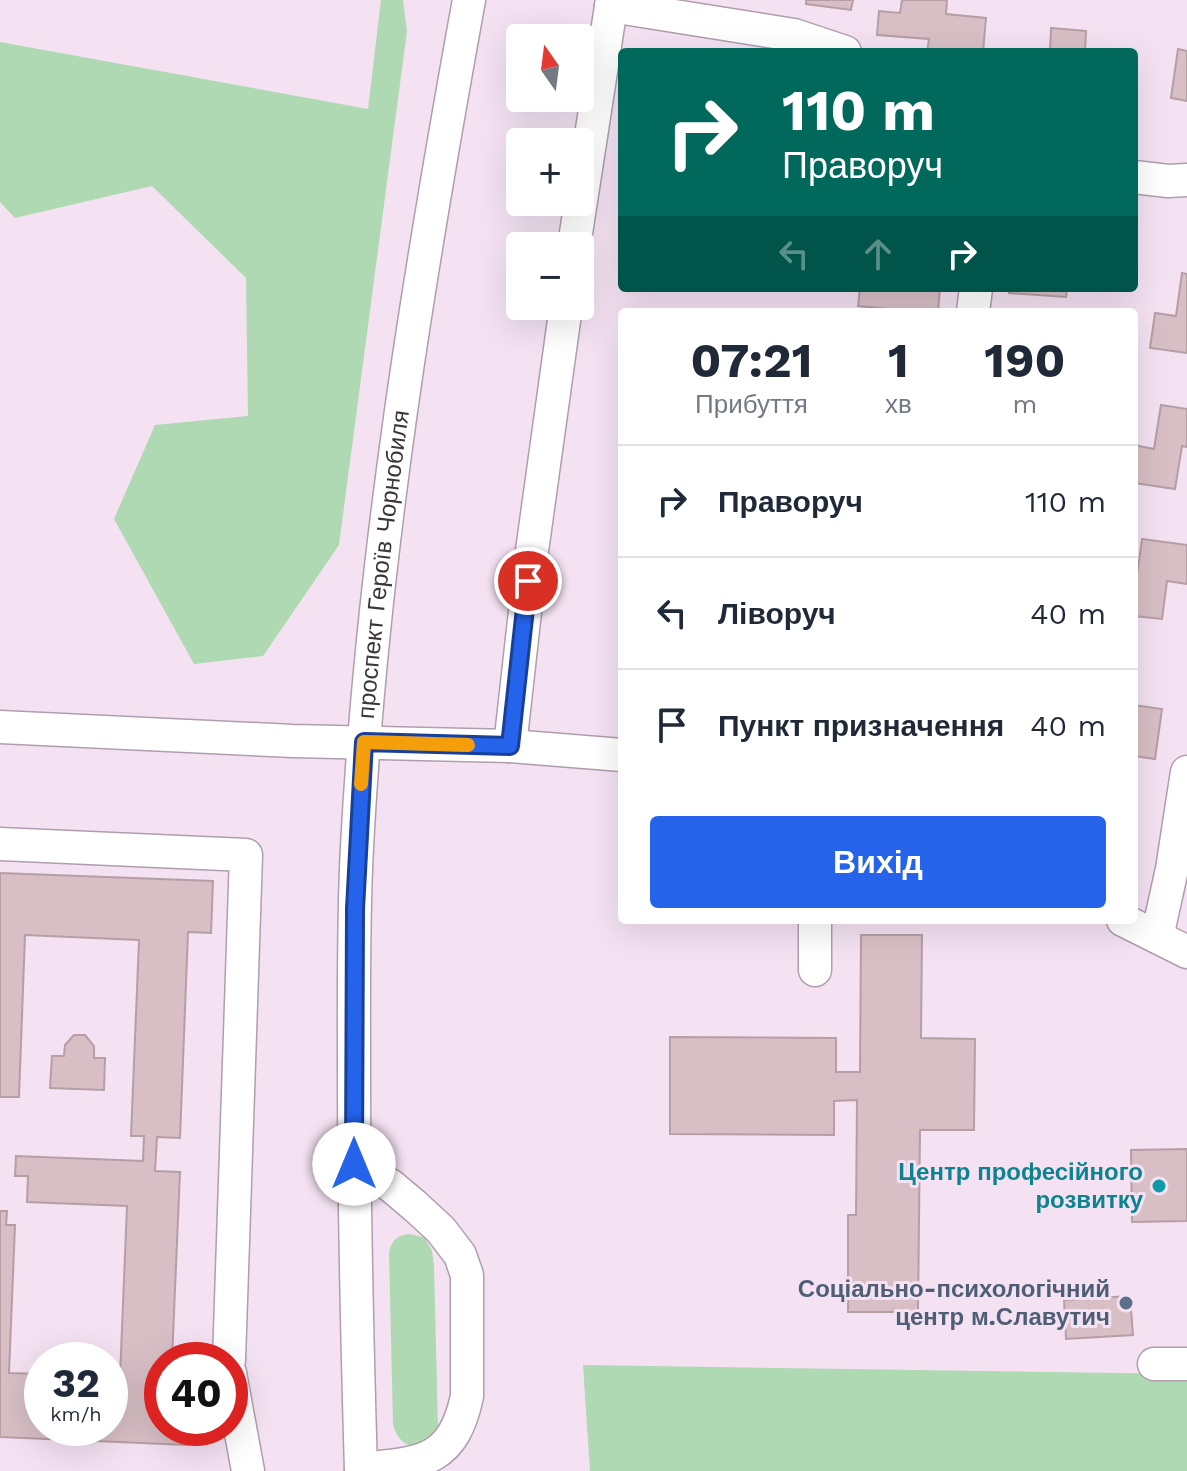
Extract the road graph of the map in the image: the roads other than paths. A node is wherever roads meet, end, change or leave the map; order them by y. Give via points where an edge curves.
1 (469, 0) edge
2 (612, 3) edge
3 (833, 48) edge
4 (1138, 177) edge
5 (1187, 180) edge
6 (576, 232) edge
7 (564, 320) edge
8 (0, 727) edge
9 (364, 742) junction
10 (510, 746) junction
11 (618, 755) edge
12 (1185, 792) edge
13 (0, 844) edge
14 (815, 924) edge
15 (1131, 924) edge
16 (1157, 937) junction
17 (1187, 952) edge
18 (815, 970) dead end
19 (354, 1164) junction
20 (230, 1342) edge
21 (1154, 1364) dead end
22 (1187, 1364) edge
23 (243, 1446) edge
24 (361, 1470) edge
25 (248, 1471) edge

1 - 9 street, проспект Героїв Чорнобиля via 409,361
2 - 3 street via 794,35
2 - 6 street
4 - 5 street
7 - 10 street
8 - 9 street
9 - 10 street
9 - 19 street, проспект Героїв Чорнобиля via 355,909
10 - 11 street
12 - 16 street
13 - 20 street via 246,855
14 - 18 street
15 - 16 street
16 - 17 street
19 - 24 street, проспект Героїв Чорнобиля
19 - 24 street via 390,1185 441,1230 467,1275 467,1396 450,1440 429,1458
21 - 22 street
23 - 25 street

